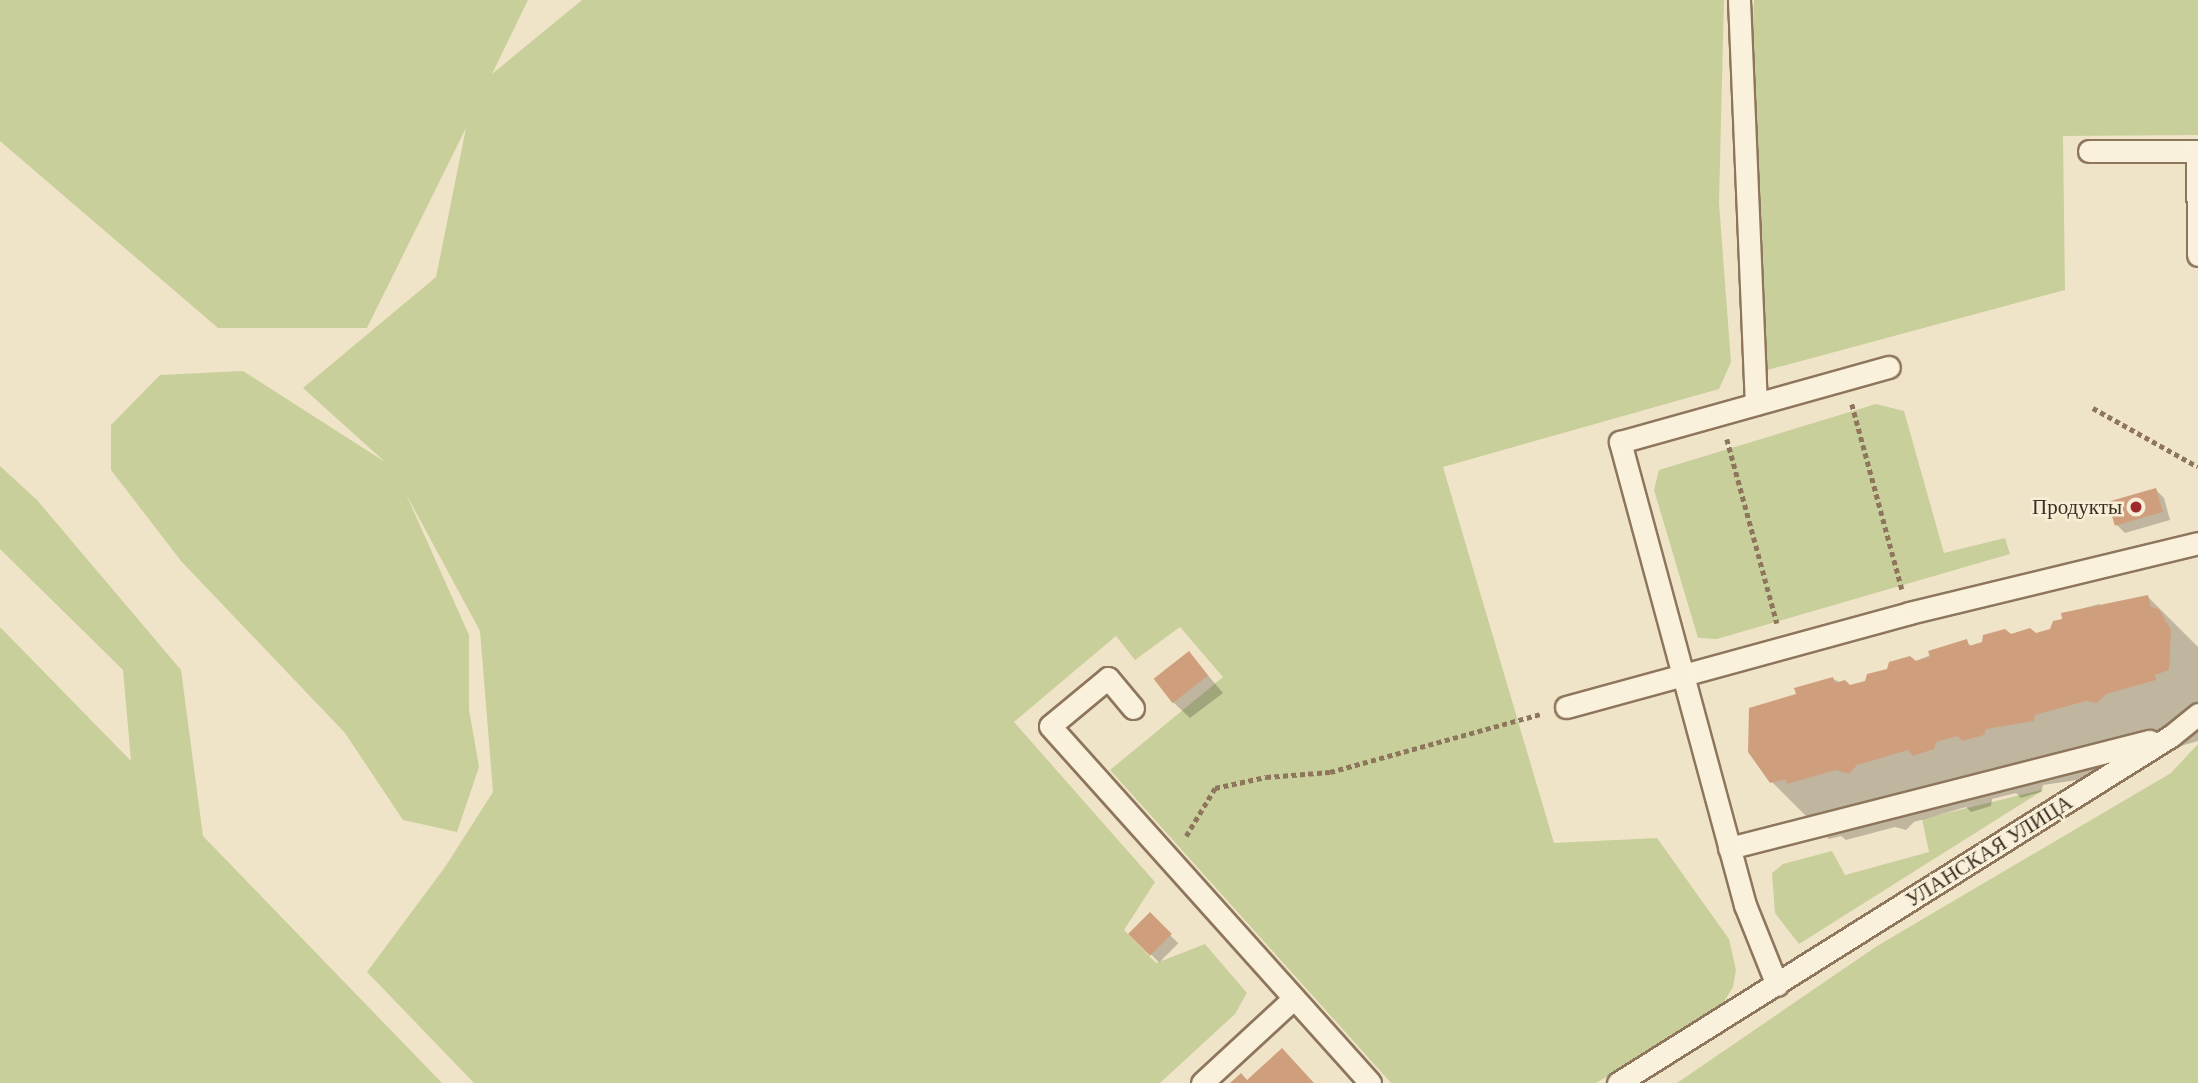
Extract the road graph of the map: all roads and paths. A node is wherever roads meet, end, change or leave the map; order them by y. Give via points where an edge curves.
1 (1739, 0) edge
2 (2089, 151) dead end
3 (2197, 151) edge
4 (2198, 255) edge
5 (1889, 367) dead end
6 (1851, 401) dead end
7 (1756, 404) junction
8 (2093, 408) dead end
9 (1723, 428) dead end
10 (2198, 467) edge
11 (2198, 543) edge
12 (1900, 584) dead end
13 (1776, 620) dead end
14 (1683, 676) junction
15 (1566, 707) dead end
16 (1133, 708) dead end
17 (2198, 714) edge
18 (1524, 718) dead end
19 (2171, 736) junction
20 (1729, 848) junction
21 (1168, 858) junction
22 (1777, 985) junction
23 (1294, 998) junction
24 (1202, 1083) edge
25 (1370, 1083) edge
26 (1618, 1083) edge

1 - 7 lane
2 - 3 lane
3 - 4 lane
5 - 7 lane
6 - 12 path
7 - 14 lane via 1620,442
8 - 10 path
9 - 13 path
11 - 14 lane via 1909,613
14 - 15 lane
14 - 20 lane
16 - 21 lane via 1108,678 1051,726
17 - 19 lane, УЛАНСКАЯ УЛИЦА
18 - 21 path via 1330,772 1266,777 1215,788
19 - 20 lane
19 - 22 lane, УЛАНСКАЯ УЛИЦА
20 - 22 lane via 1745,905
21 - 23 lane
22 - 26 lane, УЛАНСКАЯ УЛИЦА
23 - 24 lane
23 - 25 lane

